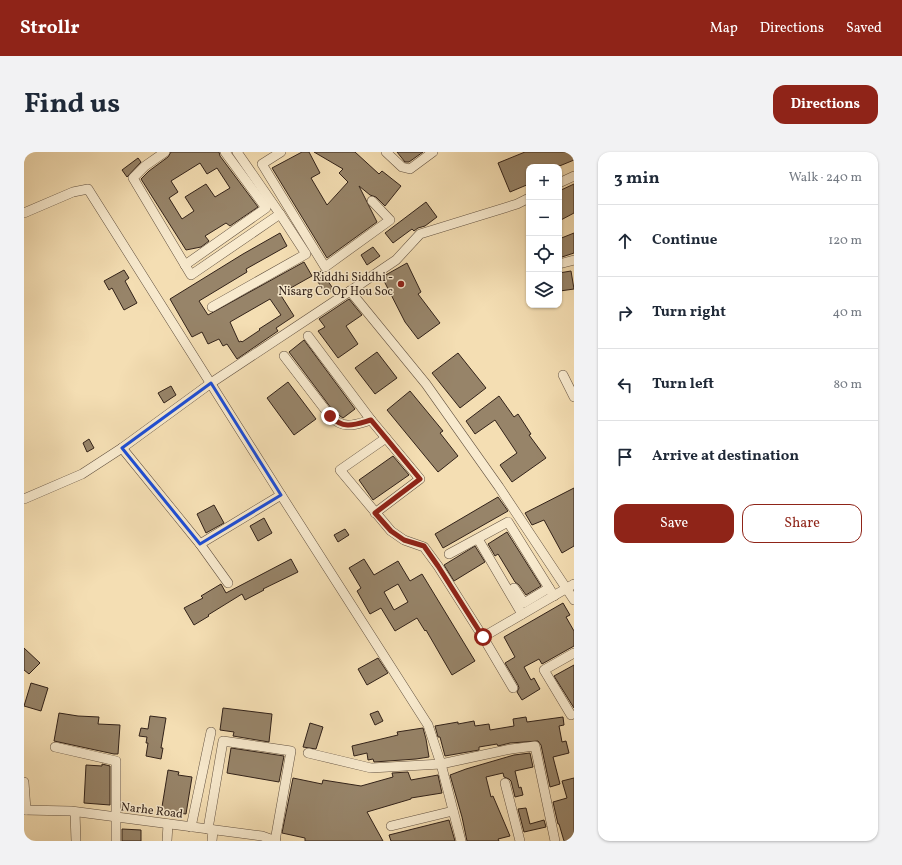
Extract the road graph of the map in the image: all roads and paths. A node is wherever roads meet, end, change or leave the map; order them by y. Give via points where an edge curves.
1 (165, 152) edge
2 (225, 152) edge
3 (237, 152) edge
4 (281, 152) edge
5 (386, 152) edge
6 (433, 152) edge
7 (247, 166) junction
8 (239, 171) junction
9 (574, 176) edge
10 (562, 182) edge
11 (526, 200) edge
12 (372, 201) dead end
13 (24, 213) edge
14 (280, 214) junction
15 (574, 260) edge
16 (562, 263) edge
17 (185, 265) junction
18 (350, 290) junction
19 (212, 308) dead end
20 (308, 336) dead end
21 (284, 356) dead end
22 (563, 375) dead end
23 (211, 383) junction
24 (574, 398) edge
25 (371, 420) junction
26 (386, 438) junction
27 (122, 448) junction
28 (281, 495) junction
29 (24, 499) edge
30 (375, 513) junction
31 (478, 539) junction
32 (200, 544) junction
33 (449, 554) dead end
34 (228, 583) dead end
35 (570, 586) edge
36 (514, 588) dead end
37 (552, 592) junction
38 (574, 600) edge
39 (522, 614) junction
40 (483, 637) junction
41 (574, 653) edge
42 (514, 688) dead end
43 (571, 715) dead end
44 (211, 732) dead end
45 (55, 747) dead end
46 (308, 753) dead end
47 (441, 764) junction
48 (24, 782) edge
49 (505, 783) dead end
50 (25, 810) edge
51 (453, 811) junction
52 (75, 812) junction
53 (115, 817) junction
54 (168, 824) junction
55 (391, 826) dead end
56 (191, 827) junction
57 (210, 829) junction
58 (76, 841) edge
59 (116, 841) edge
60 (167, 841) edge
61 (212, 841) edge
62 (275, 841) edge
63 (461, 841) edge
64 (520, 841) edge
65 (555, 841) edge

1 - 17 street via 133,178
2 - 8 street
3 - 7 street
4 - 12 street via 262,164 324,267 390,220
5 - 6 street via 402,167 410,169
7 - 8 street
7 - 14 street
8 - 17 street via 266,208
9 - 10 street
11 - 18 street via 420,234 396,260
13 - 23 street via 73,192 88,189
14 - 17 street via 191,275
14 - 19 street via 306,254
15 - 16 street
18 - 23 street
18 - 35 street via 426,384
20 - 25 street
21 - 25 street via 337,423 353,425
22 - 24 street
23 - 27 street
23 - 28 street
25 - 26 street
26 - 30 street via 420,479
26 - 30 street via 340,470
27 - 29 street via 82,474
27 - 32 street
28 - 32 street
28 - 47 street via 428,725
30 - 40 street via 391,531 404,540 424,546
31 - 33 street
31 - 37 street via 508,522
31 - 39 street
32 - 34 street
35 - 37 street
35 - 38 street
36 - 37 street via 524,603
37 - 39 street
39 - 40 street
40 - 42 street
41 - 43 street via 544,670
44 - 56 street
45 - 53 street via 116,761
46 - 47 street via 371,768
47 - 51 street
47 - 65 street via 535,746
48 - 50 street
49 - 64 street
50 - 52 street, Narhe Road
51 - 55 street
51 - 63 street
52 - 53 street, Narhe Road
52 - 58 street
53 - 54 street, Narhe Road
53 - 59 street
54 - 56 street, Narhe Road
54 - 60 street
56 - 57 street, Narhe Road
57 - 61 street
57 - 62 street, Narhe Road via 262,836
57 - 62 street via 223,741 290,751

